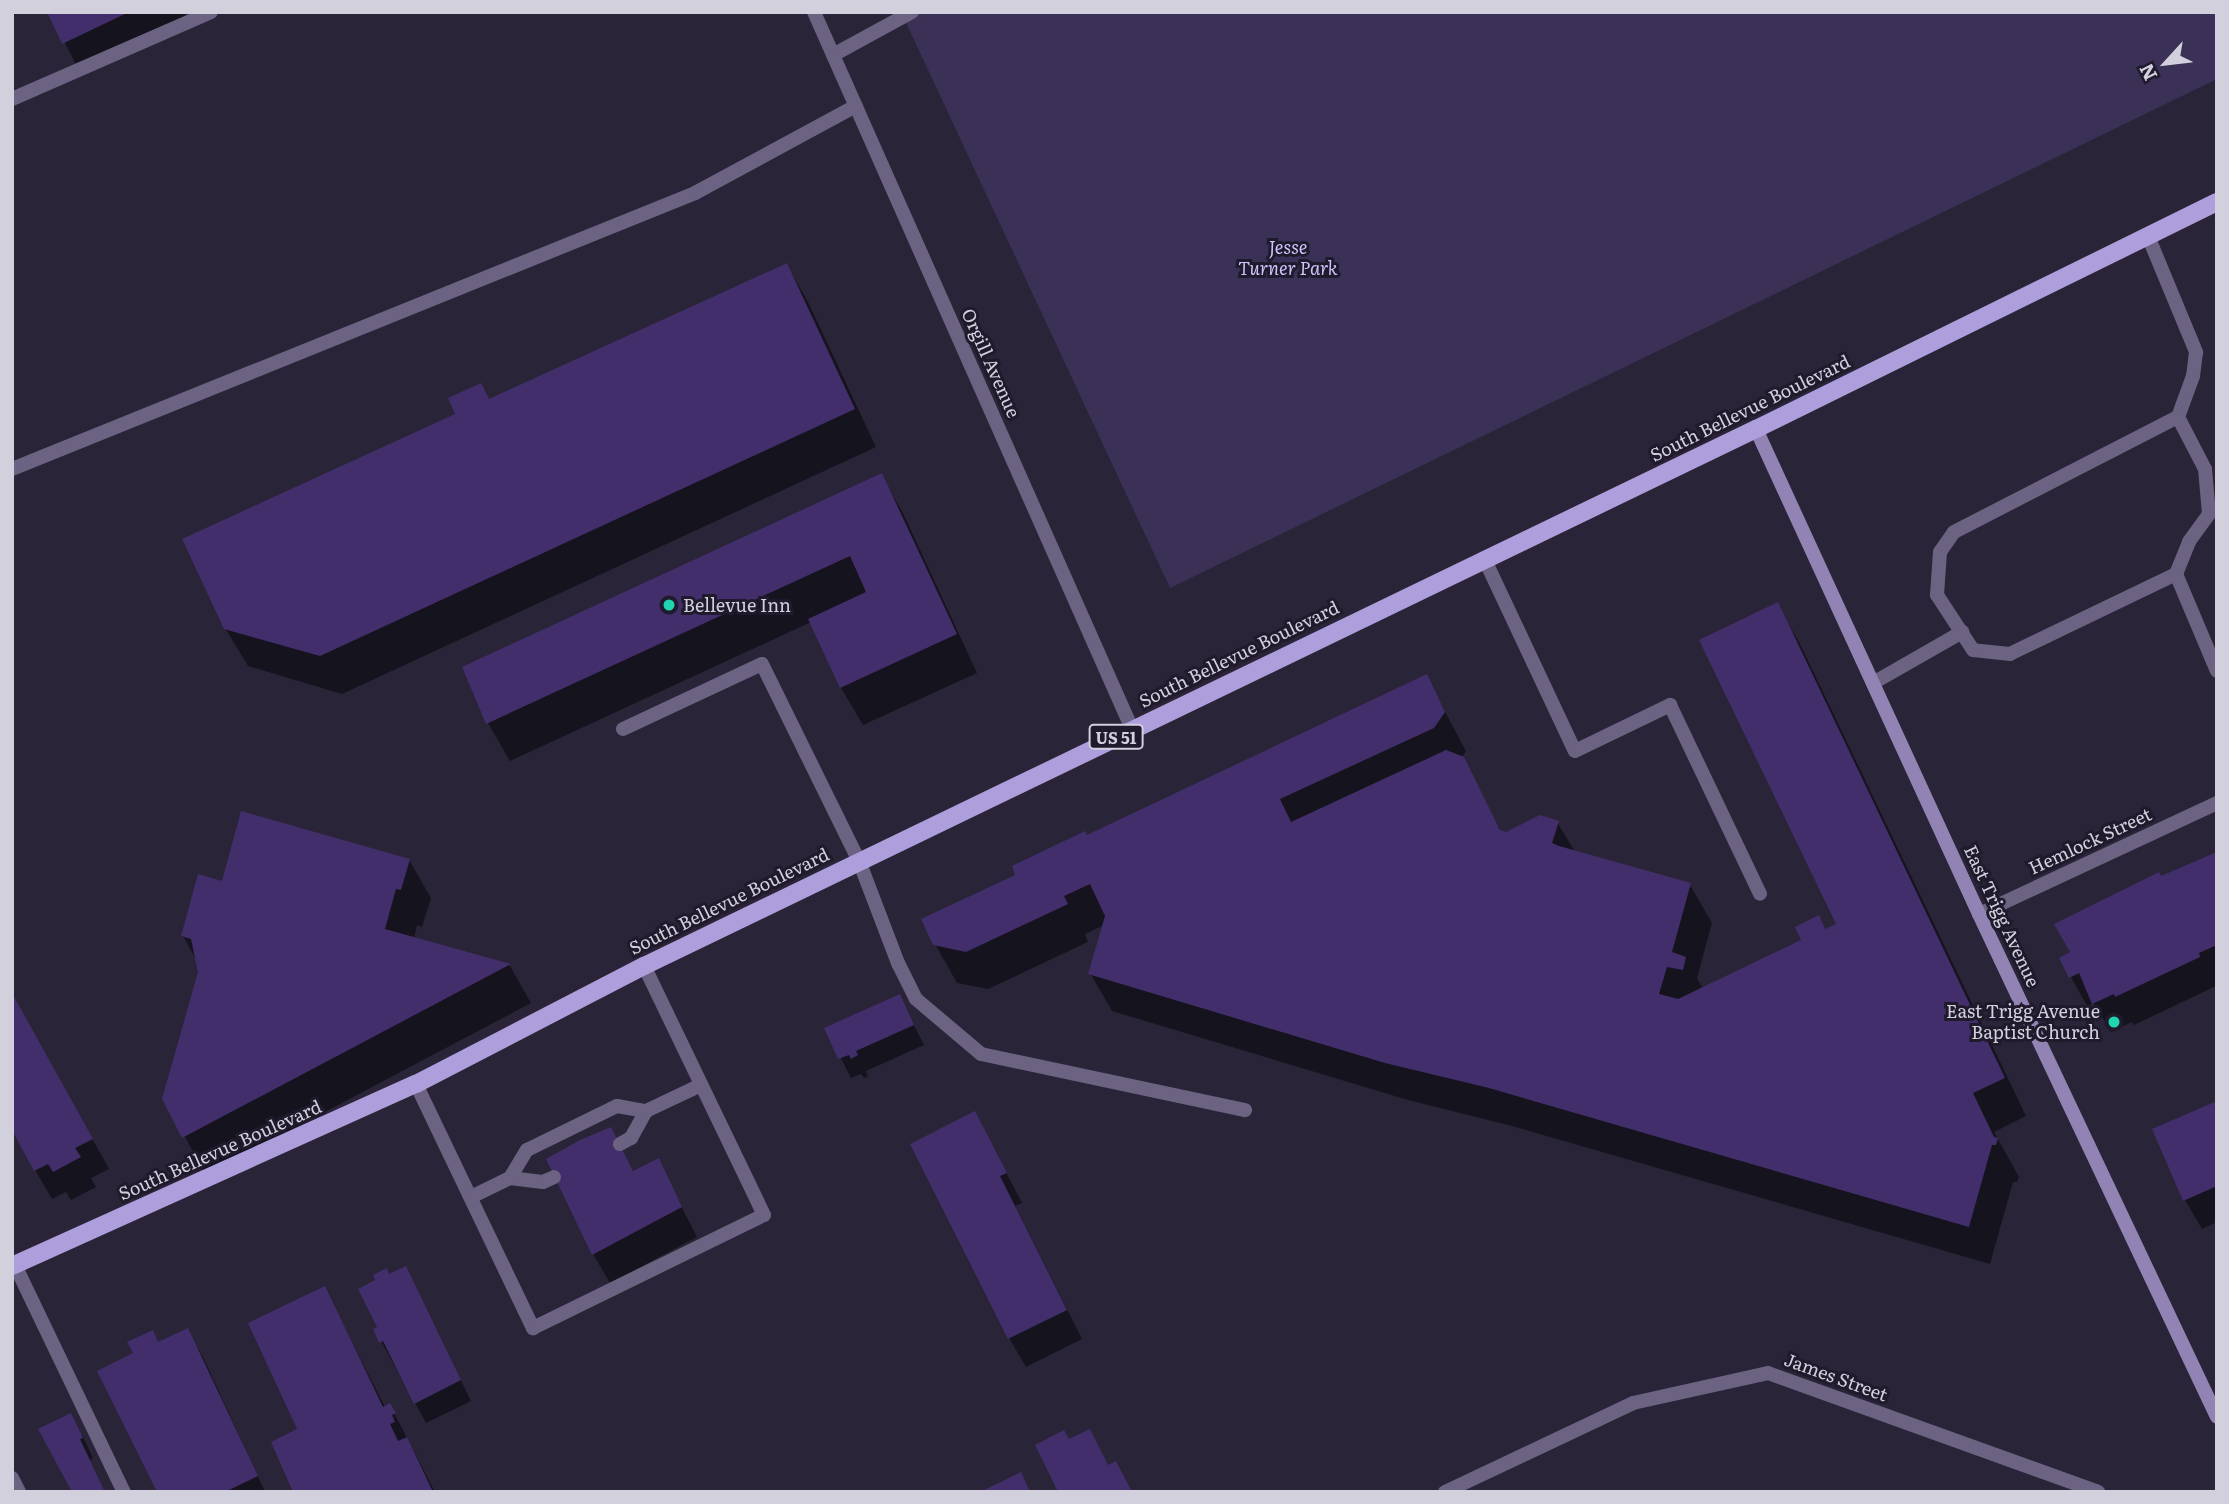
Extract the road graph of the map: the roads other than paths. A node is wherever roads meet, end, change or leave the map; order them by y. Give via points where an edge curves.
1 (211, 12) edge
2 (814, 12) edge
3 (912, 12) edge
4 (833, 55) junction
5 (12, 99) edge
6 (856, 106) junction
7 (2217, 202) edge
8 (2148, 236) junction
9 (2178, 417) junction
10 (1756, 429) junction
11 (12, 469) edge
12 (1484, 558) junction
13 (2176, 574) junction
14 (1962, 632) junction
15 (2217, 671) edge
16 (1873, 683) junction
17 (623, 729) dead end
18 (1132, 729) junction
19 (2217, 803) edge
20 (859, 861) junction
21 (1759, 894) dead end
22 (1979, 914) junction
23 (644, 966) junction
24 (416, 1084) junction
25 (701, 1085) junction
26 (1245, 1110) dead end
27 (646, 1111) junction
28 (620, 1144) dead end
29 (554, 1177) dead end
30 (510, 1178) junction
31 (471, 1197) junction
32 (14, 1266) edge
33 (2217, 1417) edge
34 (12, 1478) edge
35 (19, 1492) edge
36 (124, 1492) edge
37 (1445, 1492) edge
38 (2098, 1492) edge

1 - 5 street
2 - 4 street, Orgill Avenue
3 - 4 street
4 - 6 street, Orgill Avenue
6 - 11 street via 695,193
6 - 18 street, Orgill Avenue
7 - 8 main road, South Bellevue Boulevard / US 51
8 - 9 street via 2196,352 2193,376
8 - 10 main road, South Bellevue Boulevard / US 51
9 - 13 street via 2205,469 2209,514 2189,542
9 - 14 street via 1954,532 1940,552 1937,596
10 - 12 main road, South Bellevue Boulevard / US 51
10 - 16 street, East Trigg Avenue
12 - 18 main road, South Bellevue Boulevard / US 51
12 - 21 street via 1575,751 1670,705
13 - 14 street via 2010,654 1973,650
13 - 15 street
14 - 16 street
16 - 22 street, East Trigg Avenue
17 - 20 street via 762,664
18 - 20 main road, South Bellevue Boulevard / US 51
19 - 22 street, Hemlock Street
20 - 23 main road, South Bellevue Boulevard / US 51
20 - 26 street via 916,999 981,1054
22 - 33 street, East Trigg Avenue
23 - 24 main road, South Bellevue Boulevard / US 51
23 - 25 street
24 - 31 street
24 - 32 main road, South Bellevue Boulevard / US 51
25 - 27 street
25 - 31 street via 764,1215 533,1328
27 - 28 street via 631,1138
27 - 30 street via 617,1106 527,1150
29 - 30 street via 543,1182
30 - 31 street
32 - 36 street
34 - 35 street
37 - 38 street, James Street via 1633,1403 1768,1373

